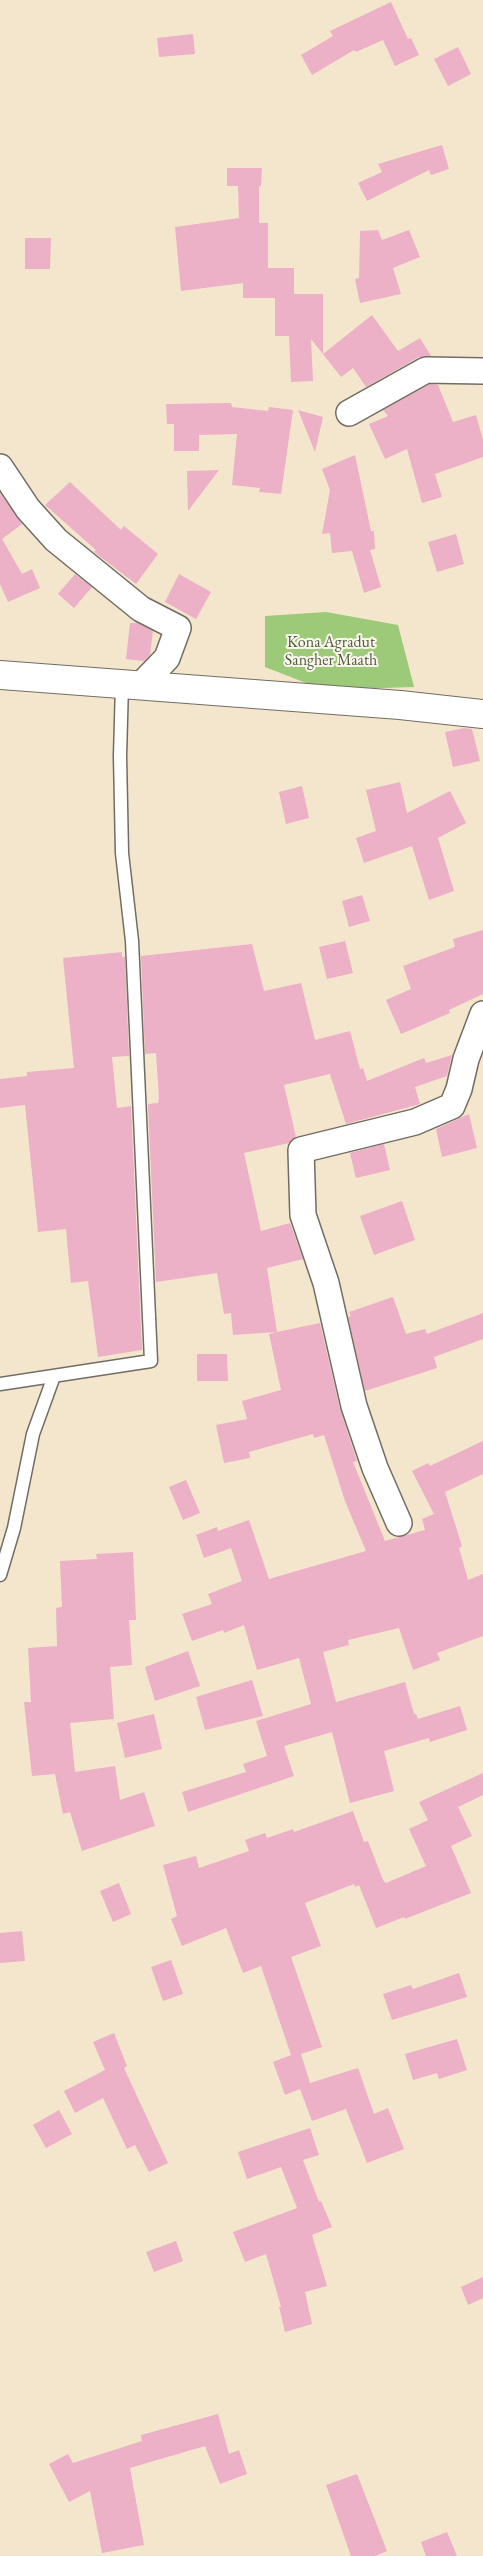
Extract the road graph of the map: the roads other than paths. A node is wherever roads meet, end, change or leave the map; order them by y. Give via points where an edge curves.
1 (483, 371) edge
2 (349, 413) dead end
3 (0, 467) edge
4 (0, 675) edge
5 (131, 685) junction
6 (483, 714) edge
7 (483, 1014) edge
8 (54, 1376) junction
9 (0, 1384) edge
10 (399, 1523) dead end
11 (0, 1575) edge

1 - 2 street via 426,370
3 - 5 street via 28,509 56,540 141,609 178,628 167,658
4 - 5 main road
5 - 6 main road
5 - 8 lane via 120,756 122,853 132,941 151,1361
7 - 10 street via 452,1106 415,1122 301,1150 303,1216 326,1283 354,1406 375,1468
8 - 9 lane
8 - 11 lane via 33,1434 14,1528

